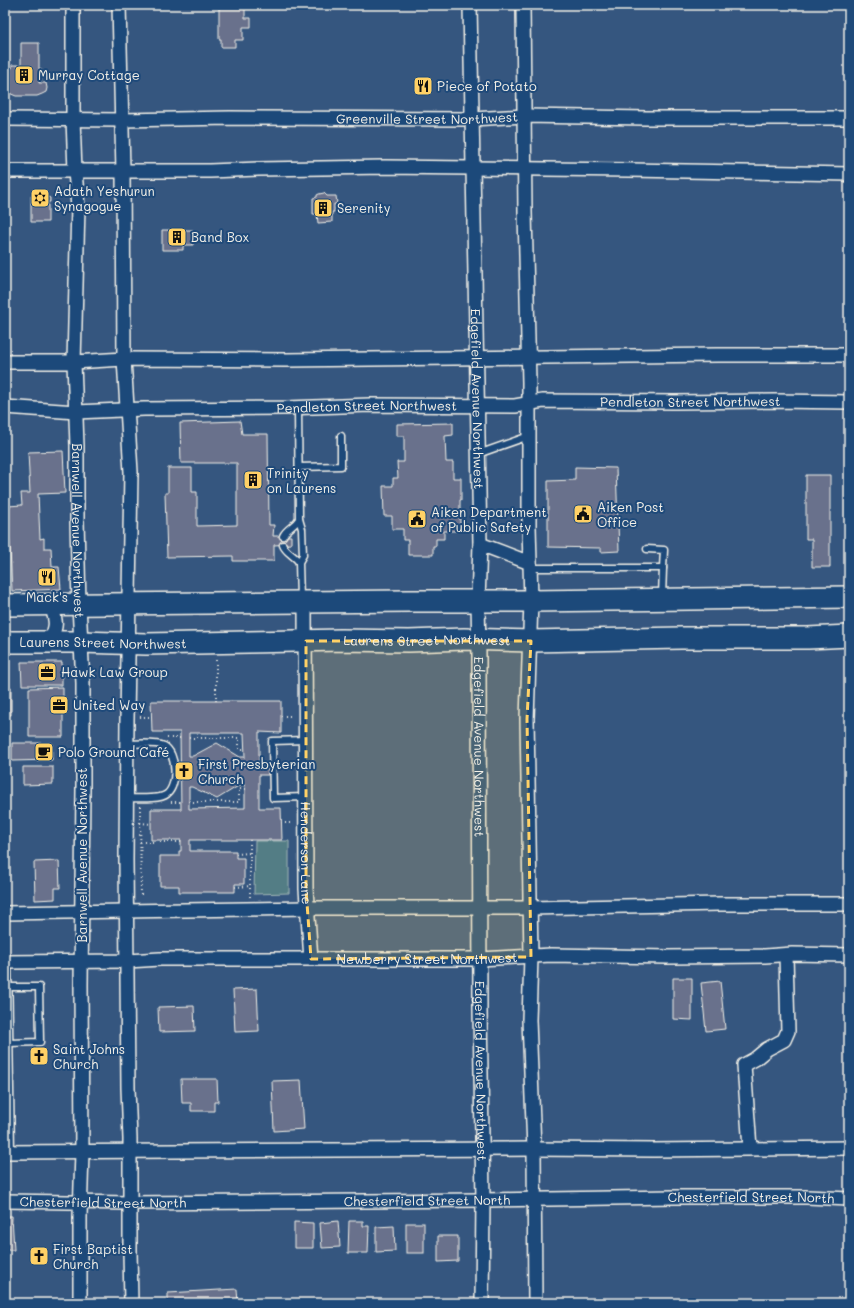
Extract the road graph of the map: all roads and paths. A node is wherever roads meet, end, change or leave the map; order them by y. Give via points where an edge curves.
1 (74, 5) edge
2 (119, 5) edge
3 (470, 5) edge
4 (523, 5) edge
5 (525, 116) junction
6 (849, 118) edge
7 (5, 119) edge
8 (73, 119) junction
9 (472, 119) junction
10 (122, 120) junction
11 (473, 168) junction
12 (526, 169) junction
13 (5, 171) edge
14 (75, 171) junction
15 (123, 171) junction
16 (849, 174) edge
17 (849, 355) edge
18 (528, 357) junction
19 (476, 358) junction
20 (124, 360) junction
21 (5, 362) edge
22 (74, 362) junction
23 (849, 402) edge
24 (529, 404) junction
25 (477, 406) junction
26 (5, 407) edge
27 (298, 408) junction
28 (126, 410) junction
29 (76, 412) junction
30 (341, 436) dead end
31 (529, 436) junction
32 (478, 454) junction
33 (299, 467) junction
34 (299, 519) junction
35 (283, 536) dead end
36 (283, 544) dead end
37 (480, 544) junction
38 (647, 550) dead end
39 (299, 562) junction
40 (530, 565) junction
41 (663, 568) junction
42 (849, 597) edge
43 (662, 600) junction
44 (478, 601) junction
45 (531, 601) junction
46 (302, 603) junction
47 (129, 604) junction
48 (5, 605) edge
49 (51, 605) junction
50 (79, 605) junction
51 (849, 636) edge
52 (479, 640) junction
53 (306, 641) junction
54 (531, 641) junction
55 (5, 642) edge
56 (50, 642) junction
57 (81, 642) junction
58 (128, 643) junction
59 (216, 658) dead end
60 (216, 701) dead end
61 (281, 716) dead end
62 (292, 716) dead end
63 (152, 717) dead end
64 (140, 718) dead end
65 (189, 738) dead end
66 (306, 740) junction
67 (127, 744) junction
68 (245, 749) dead end
69 (245, 789) dead end
70 (306, 797) junction
71 (127, 798) junction
72 (189, 802) dead end
73 (140, 823) dead end
74 (281, 823) dead end
75 (293, 823) dead end
76 (152, 824) dead end
77 (250, 840) dead end
78 (140, 842) dead end
79 (181, 842) dead end
80 (250, 853) junction
81 (236, 854) dead end
82 (250, 886) junction
83 (235, 887) dead end
84 (250, 898) dead end
85 (849, 904) edge
86 (307, 908) junction
87 (480, 908) junction
88 (530, 908) junction
89 (128, 911) junction
90 (83, 912) junction
91 (5, 913) edge
92 (786, 955) junction
93 (849, 955) edge
94 (530, 957) junction
95 (311, 959) junction
96 (480, 959) junction
97 (81, 961) junction
98 (128, 961) junction
99 (6, 962) edge
100 (8, 987) junction
101 (9, 1043) junction
102 (750, 1148) junction
103 (849, 1148) edge
104 (534, 1149) junction
105 (482, 1150) junction
106 (8, 1152) edge
107 (82, 1152) junction
108 (130, 1152) junction
109 (534, 1199) junction
110 (849, 1199) edge
111 (483, 1200) junction
112 (5, 1201) edge
113 (80, 1201) junction
114 (129, 1203) junction
115 (80, 1303) edge
116 (131, 1303) edge
117 (482, 1303) edge
118 (535, 1303) edge

1 - 8 street, Barnwell Avenue Northwest
2 - 10 street
3 - 9 street, Edgefield Avenue Northwest
4 - 5 street
5 - 6 street, Greenville Street Northwest
5 - 9 street, Greenville Street Northwest
5 - 12 street
7 - 8 street, Greenville Street Northwest
8 - 10 street, Greenville Street Northwest
8 - 14 street, Barnwell Avenue Northwest
9 - 10 street, Greenville Street Northwest
9 - 11 street, Edgefield Avenue Northwest
10 - 15 street
11 - 12 street
11 - 15 street
11 - 19 street, Edgefield Avenue Northwest
12 - 16 street
12 - 18 street
13 - 14 street
14 - 15 street
14 - 22 street, Barnwell Avenue Northwest via 78,206
15 - 20 street
17 - 18 street
18 - 19 street
18 - 24 street
19 - 20 street
19 - 25 street, Edgefield Avenue Northwest
20 - 22 street
20 - 28 street
21 - 22 street
22 - 29 street, Barnwell Avenue Northwest
23 - 24 street, Pendleton Street Northwest
24 - 25 street, Pendleton Street Northwest
24 - 31 street
25 - 27 street, Pendleton Street Northwest
25 - 32 street, Edgefield Avenue Northwest
26 - 29 street, Pendleton Street Northwest
27 - 28 street, Pendleton Street Northwest
27 - 33 lane
28 - 29 street, Pendleton Street Northwest
28 - 47 street via 131,472
29 - 50 street, Barnwell Avenue Northwest
30 - 33 lane via 341,466
31 - 32 lane
31 - 40 street
32 - 37 street, Edgefield Avenue Northwest
33 - 34 lane
34 - 35 lane
34 - 39 lane via 303,554
36 - 39 lane via 286,552
37 - 40 street
37 - 44 street, Edgefield Avenue Northwest
38 - 41 lane via 664,550
39 - 46 lane
40 - 41 lane
40 - 45 street
41 - 43 lane
42 - 43 main road
43 - 45 main road
44 - 45 main road
44 - 46 main road
44 - 52 street, Edgefield Avenue Northwest
45 - 54 street
46 - 47 main road
46 - 53 street, Henderson Lane
47 - 50 main road
47 - 58 street
48 - 49 main road
49 - 50 main road
49 - 56 street via 56,627
50 - 57 street, Barnwell Avenue Northwest
51 - 54 main road, Laurens Street Northwest
52 - 53 main road, Laurens Street Northwest
52 - 54 main road, Laurens Street Northwest
52 - 87 street, Edgefield Avenue Northwest
53 - 58 main road, Laurens Street Northwest
53 - 66 street, Henderson Lane
54 - 88 street via 527,719
55 - 56 main road, Laurens Street Northwest
56 - 57 main road, Laurens Street Northwest
57 - 58 main road, Laurens Street Northwest
57 - 90 street, Barnwell Avenue Northwest
58 - 67 street
59 - 60 path
61 - 62 path
63 - 64 path
65 - 68 path via 239,738 240,749
66 - 70 street, Henderson Lane
66 - 70 lane via 272,741 273,798
67 - 71 street
67 - 71 lane via 165,746 172,755 174,778 173,786 166,795
69 - 72 path via 239,789 239,802
70 - 86 street, Henderson Lane
71 - 89 street
73 - 76 path
74 - 75 path
77 - 80 path
78 - 79 path
80 - 81 path
80 - 82 path
82 - 83 path
82 - 84 path
85 - 88 street
86 - 87 street
86 - 89 street
86 - 95 street, Henderson Lane
87 - 88 street
87 - 96 street, Edgefield Avenue Northwest
88 - 94 street
89 - 90 street
89 - 98 street
90 - 91 street
90 - 97 street, Barnwell Avenue Northwest
92 - 93 street, Newberry Street Northwest
92 - 94 street, Newberry Street Northwest
92 - 102 street via 788,1031 784,1040 744,1065
94 - 96 street, Newberry Street Northwest
94 - 104 street via 529,1020
95 - 96 street, Newberry Street Northwest
95 - 98 street, Newberry Street Northwest
96 - 105 street, Edgefield Avenue Northwest
97 - 98 street, Newberry Street Northwest
97 - 99 street, Newberry Street Northwest
97 - 107 street, Barnwell Avenue Northwest
98 - 108 street
99 - 100 lane
100 - 101 lane
100 - 101 lane via 39,987 40,1042
101 - 106 lane
102 - 103 street
102 - 104 street
104 - 105 street
104 - 109 street
105 - 108 street
105 - 111 street, Edgefield Avenue Northwest
106 - 107 street
107 - 108 street
107 - 113 street, Barnwell Avenue Northwest
108 - 114 street
109 - 110 street, Chesterfield Street North
109 - 111 street, Chesterfield Street North
109 - 118 street
111 - 114 street, Chesterfield Street North
111 - 117 street, Edgefield Avenue Northwest
112 - 113 street, Chesterfield Street North
113 - 114 street, Chesterfield Street North
113 - 115 street, Barnwell Avenue Northwest
114 - 116 street

